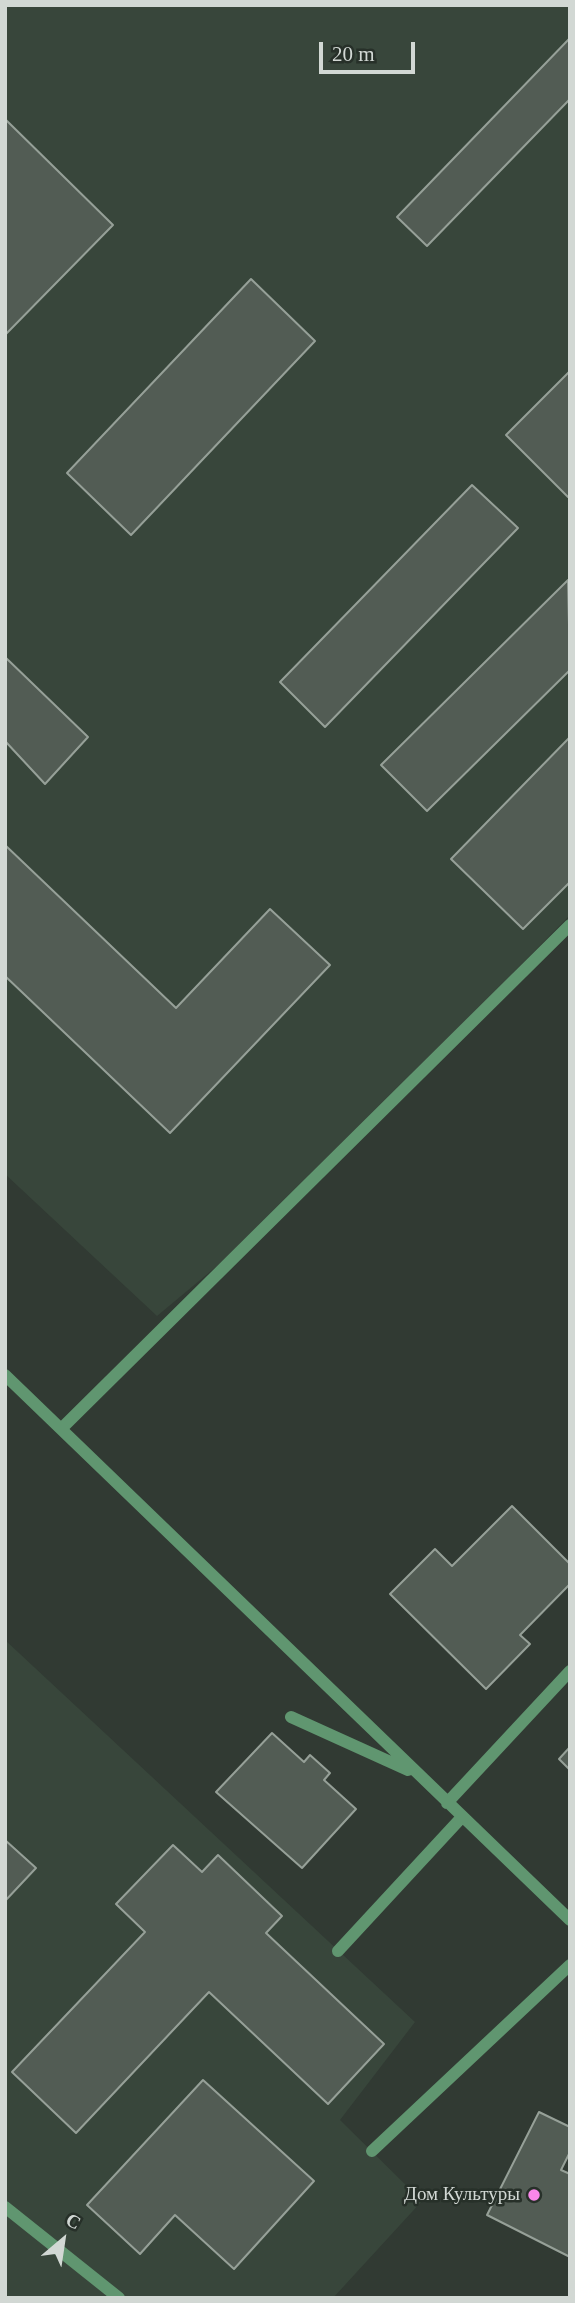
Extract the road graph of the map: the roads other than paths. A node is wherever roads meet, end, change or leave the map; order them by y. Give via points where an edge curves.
1 (570, 926) edge
2 (5, 1375) edge
3 (62, 1428) junction
4 (570, 1671) edge
5 (290, 1717) dead end
6 (418, 1774) junction
7 (447, 1803) junction
8 (462, 1816) junction
9 (570, 1920) edge
10 (338, 1951) dead end
11 (570, 1965) edge
12 (372, 2151) dead end
13 (5, 2207) edge
14 (120, 2298) edge

1 - 3 street
2 - 3 street
3 - 6 street
4 - 7 street
5 - 6 street
6 - 7 street
7 - 8 street
8 - 9 street
8 - 10 street
11 - 12 street
13 - 14 street

